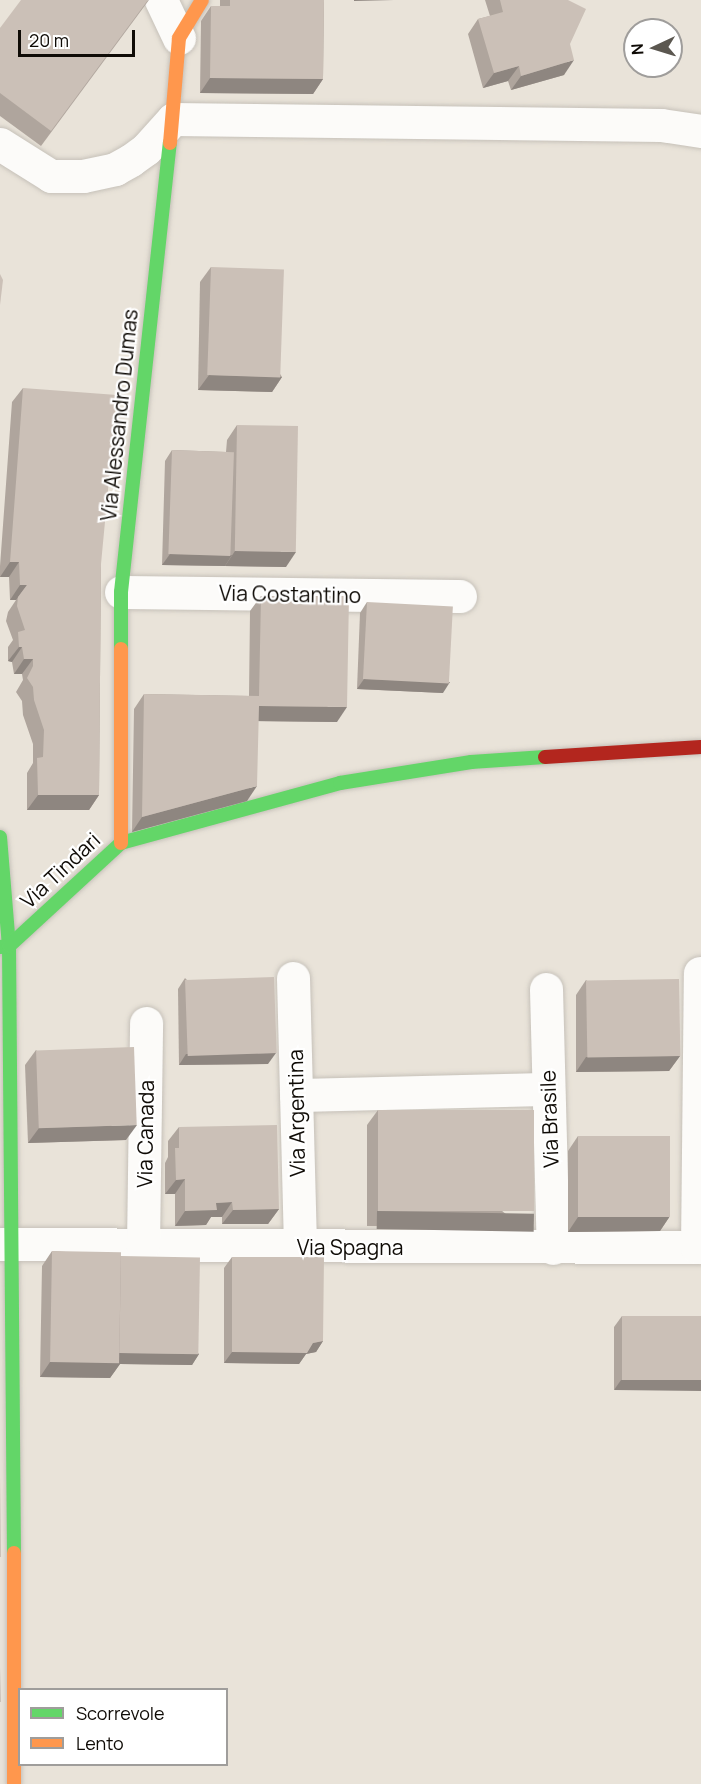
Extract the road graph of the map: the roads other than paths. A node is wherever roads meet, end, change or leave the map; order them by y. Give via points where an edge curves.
1 (161, 0) edge
2 (202, 0) edge
3 (179, 38) junction
4 (173, 119) junction
5 (701, 131) edge
6 (0, 144) edge
7 (121, 592) junction
8 (460, 596) dead end
9 (701, 747) edge
10 (0, 837) edge
11 (121, 843) junction
12 (5, 946) edge
13 (700, 973) edge
14 (293, 978) dead end
15 (546, 989) dead end
16 (146, 1023) dead end
17 (548, 1089) junction
18 (296, 1095) junction
19 (7, 1244) edge
20 (143, 1245) junction
21 (300, 1247) junction
22 (699, 1247) edge
23 (553, 1248) junction
24 (7, 1594) edge
25 (14, 1784) edge

1 - 3 street
2 - 3 street, Via Alessandro Dumas
3 - 4 street, Via Alessandro Dumas
4 - 5 street via 661,125
4 - 6 street via 139,155 99,174 51,176
4 - 7 street, Via Alessandro Dumas
7 - 8 street, Via Costantino
7 - 11 street, Via Alessandro Dumas
9 - 11 street via 471,762 340,783
10 - 12 street
11 - 12 street, Via Tindari
12 - 19 street
13 - 22 street
14 - 18 street, Via Argentina
15 - 17 street, Via Brasile
16 - 20 street, Via Canada
17 - 18 street
17 - 23 street, Via Brasile
18 - 21 street, Via Argentina
19 - 20 street, Via Spagna
19 - 24 street
20 - 21 street, Via Spagna
21 - 23 street, Via Spagna
22 - 23 street, Via Spagna
24 - 25 street

